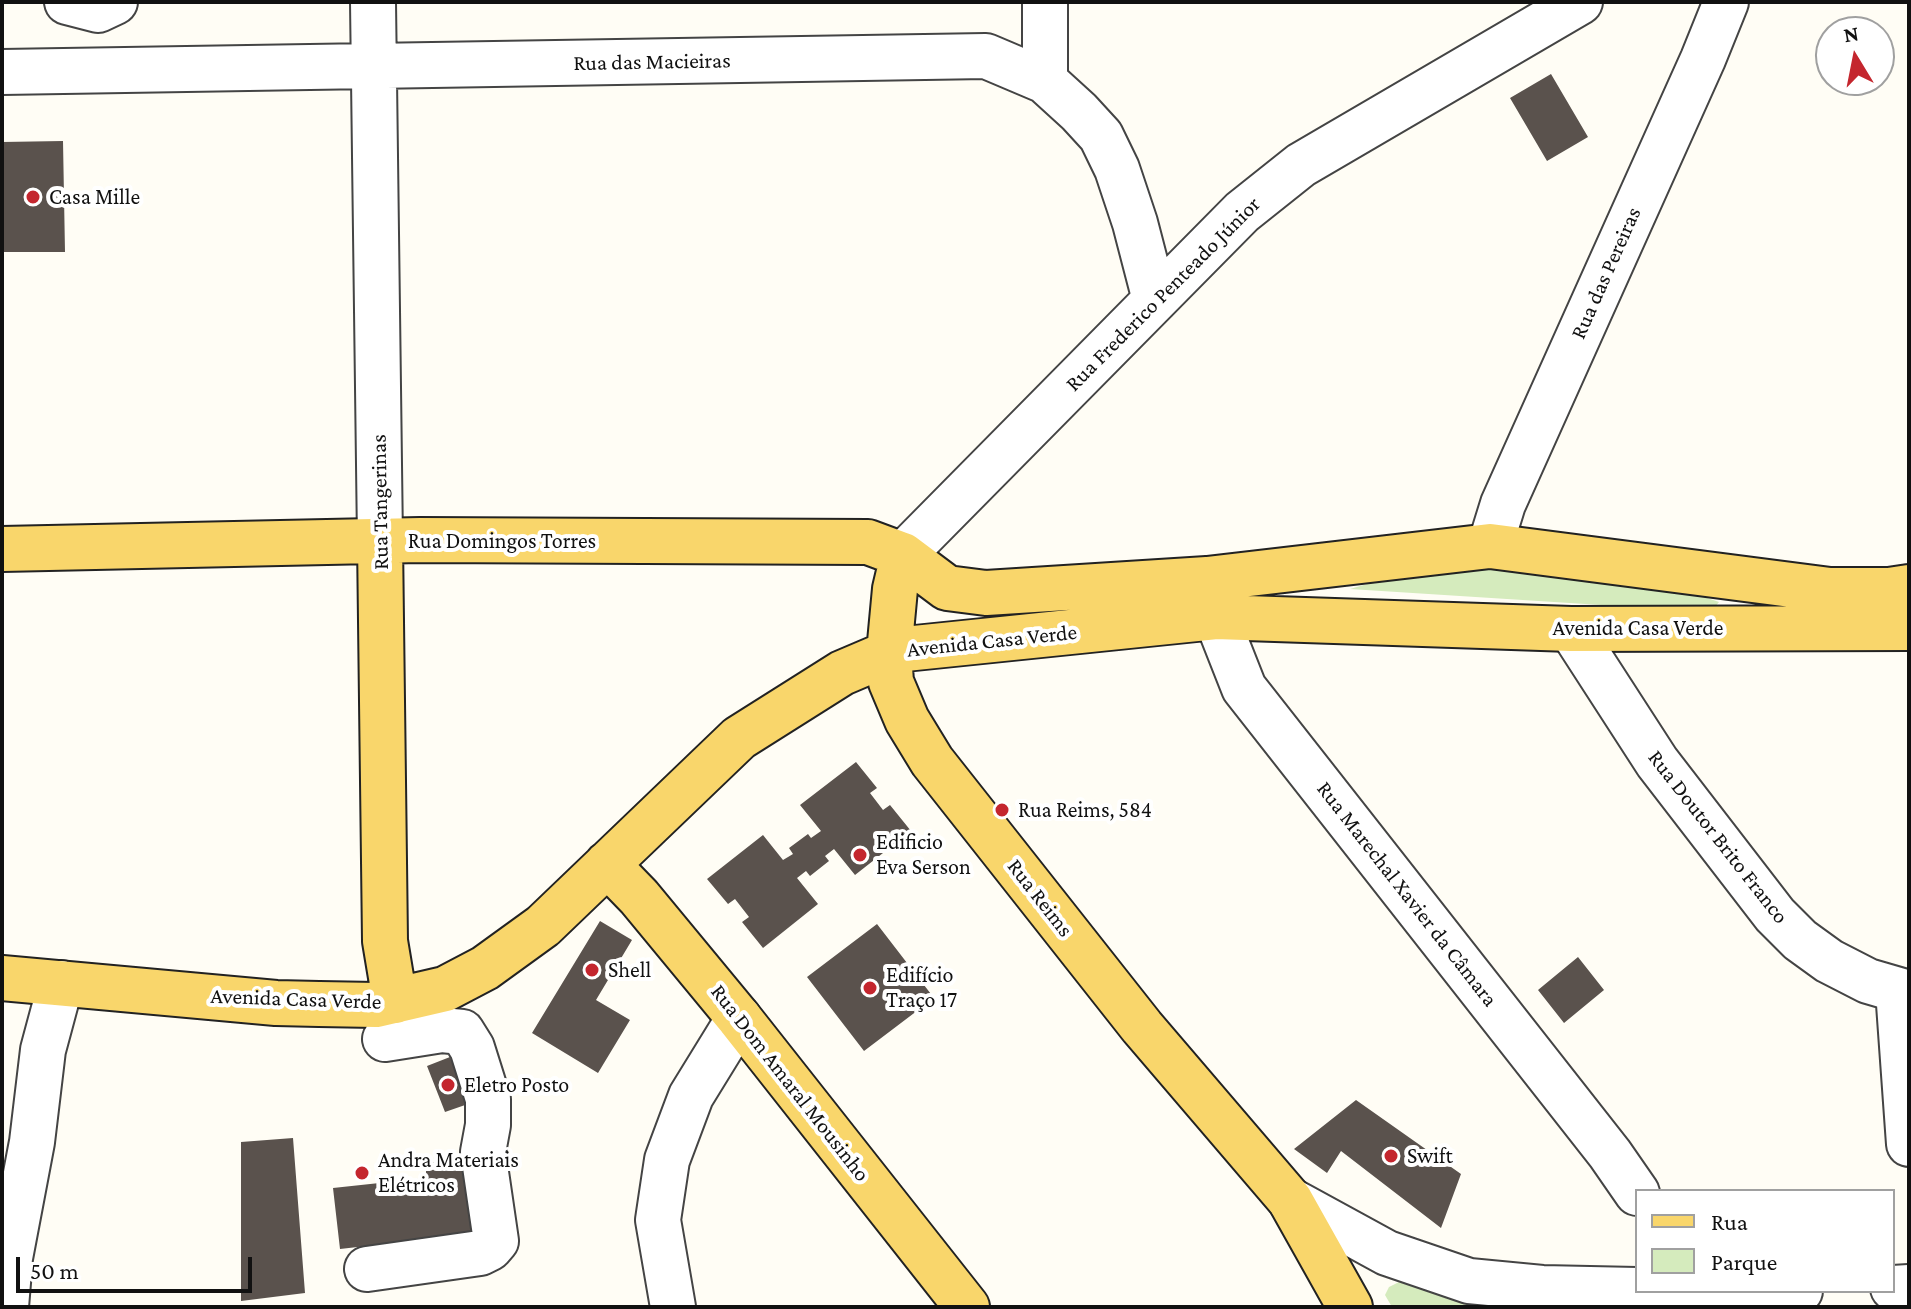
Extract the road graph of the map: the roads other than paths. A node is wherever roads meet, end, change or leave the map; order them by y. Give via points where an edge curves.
1 (67, 2) edge
2 (115, 2) edge
3 (373, 2) edge
4 (1045, 2) edge
5 (1580, 2) edge
6 (1726, 2) edge
7 (374, 67) junction
8 (2, 72) edge
9 (1045, 81) junction
10 (1155, 300) junction
11 (380, 541) junction
12 (1490, 546) junction
13 (2, 549) edge
14 (903, 555) junction
15 (1909, 587) edge
16 (1211, 598) junction
17 (1909, 628) edge
18 (1571, 629) junction
19 (889, 653) junction
20 (607, 864) junction
21 (2, 978) edge
22 (61, 983) junction
23 (1904, 992) edge
24 (739, 1018) junction
25 (390, 1020) junction
26 (1909, 1144) edge
27 (1635, 1190) edge
28 (1290, 1200) junction
29 (367, 1269) dead end
30 (1635, 1290) edge
31 (1678, 1293) edge
32 (1482, 1294) edge
33 (6, 1307) edge
34 (673, 1307) edge
35 (967, 1307) edge
36 (1350, 1307) edge
37 (1626, 1307) edge

1 - 2 street via 98,10
3 - 7 street, Rua Tangerinas
4 - 9 street
5 - 10 street, Rua Frederico Penteado Júnior via 1301,165 1242,212
6 - 12 street, Rua das Pereiras via 1503,504
7 - 8 street, Rua das Macieiras
7 - 9 street, Rua das Macieiras via 986,56
7 - 11 street, Rua Tangerinas
9 - 10 street, Rua das Macieiras via 1101,136 1122,182
10 - 14 street, Rua Frederico Penteado Júnior
11 - 13 main road, Rua Domingos Torres
11 - 14 main road, Rua Domingos Torres via 868,542
11 - 25 main road, Rua Tangerinas
12 - 15 main road, Avenida Casa Verde via 1830,590
12 - 16 main road, Avenida Casa Verde
14 - 16 main road, Avenida Casa Verde via 947,588
14 - 19 main road, Rua Reims
16 - 18 main road, Avenida Casa Verde
16 - 19 main road, Avenida Casa Verde
16 - 27 street, Rua Marechal Xavier da Câmara via 1244,688
17 - 18 main road, Avenida Casa Verde
18 - 23 street, Rua Doutor Brito Franco via 1657,762 1775,915 1829,961
19 - 20 main road, Avenida Casa Verde via 842,673 739,738
19 - 28 main road, Rua Reims via 891,682 932,761 1142,1027
20 - 24 main road, Rua Dom Amaral Mousinho
20 - 25 main road, Avenida Casa Verde via 543,926 485,968
21 - 22 main road, Avenida Casa Verde
22 - 25 main road, Avenida Casa Verde via 276,1003 376,1005
22 - 33 street via 43,1050
23 - 26 street
24 - 34 street via 691,1096 667,1160 658,1220
24 - 35 main road, Rua Dom Amaral Mousinho
25 - 29 street via 462,1032 472,1048 488,1099 483,1152 496,1241 480,1253
28 - 32 street, Rua Reims via 1387,1253
28 - 36 main road, Rua Reims
30 - 32 street, Rua Reims via 1542,1288
31 - 37 street

